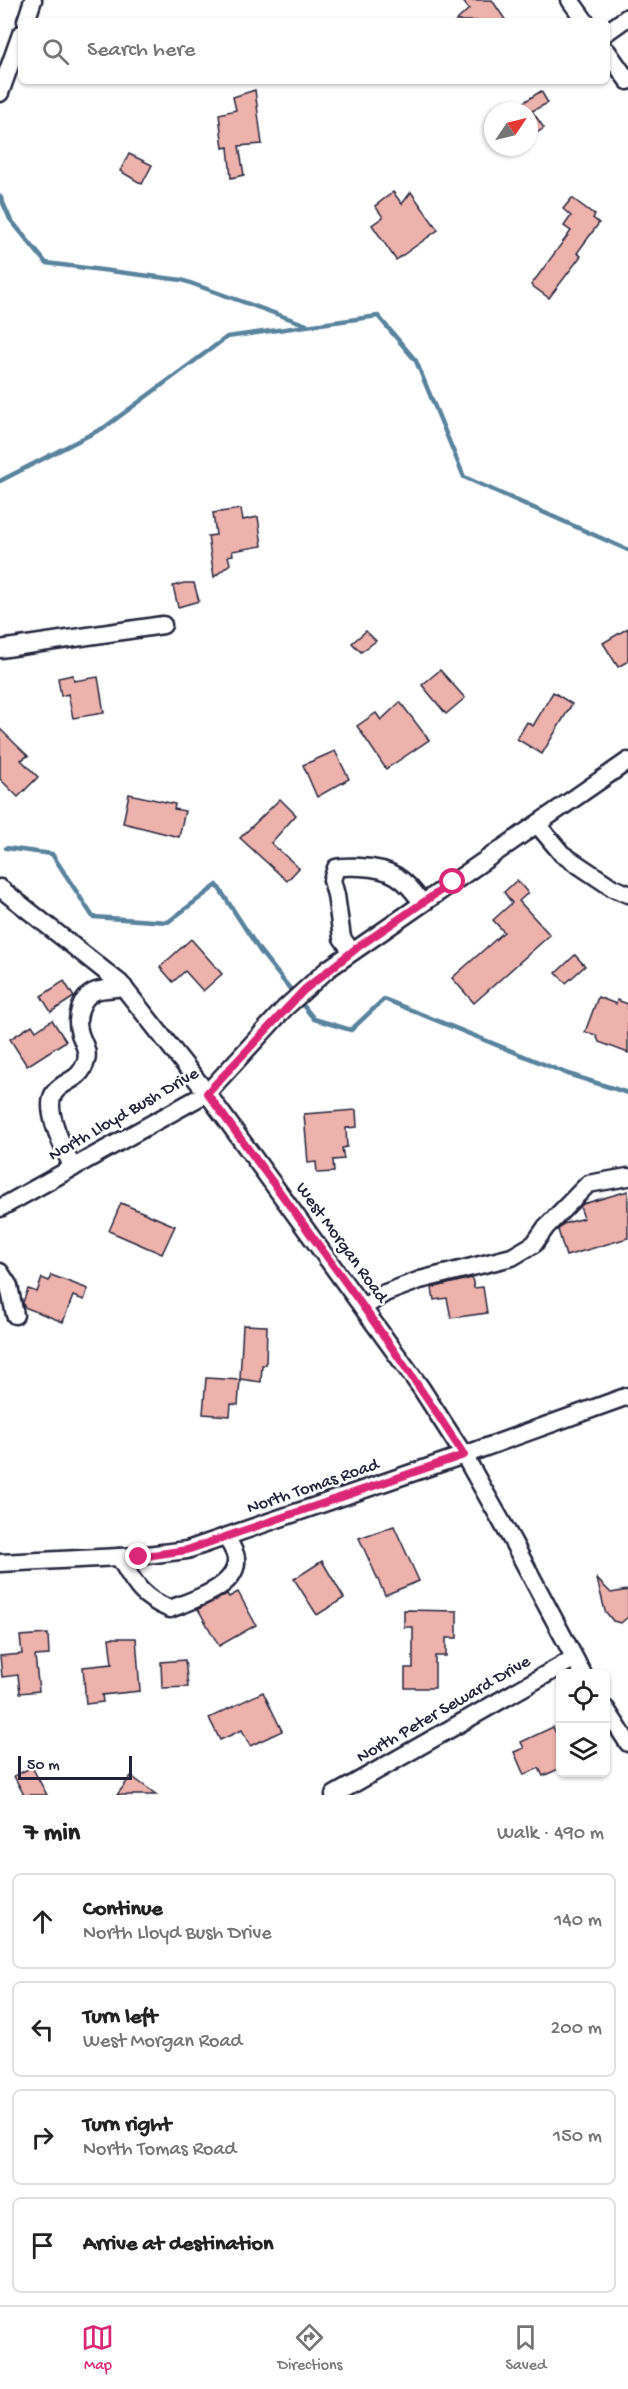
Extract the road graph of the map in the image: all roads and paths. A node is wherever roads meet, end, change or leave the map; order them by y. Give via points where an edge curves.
1 (33, 0) edge
2 (570, 0) edge
3 (628, 16) edge
4 (27, 18) edge
5 (583, 18) edge
6 (610, 30) edge
7 (18, 42) edge
8 (610, 55) edge
9 (628, 81) edge
10 (0, 93) edge
11 (163, 625) dead end
12 (0, 649) edge
13 (628, 761) edge
14 (537, 824) junction
15 (0, 888) edge
16 (628, 894) edge
17 (422, 903) junction
18 (351, 952) junction
19 (124, 987) junction
20 (207, 1093) junction
21 (73, 1168) junction
22 (628, 1177) edge
23 (0, 1208) edge
24 (0, 1272) edge
25 (364, 1307) junction
26 (15, 1315) dead end
27 (628, 1396) edge
28 (464, 1455) junction
29 (226, 1537) junction
30 (119, 1557) junction
31 (0, 1563) edge
32 (573, 1659) junction
33 (580, 1669) edge
34 (610, 1715) edge
35 (628, 1743) edge
36 (334, 1795) edge

1 - 4 street
2 - 5 street
3 - 6 street
7 - 10 street
8 - 9 street
11 - 12 street
13 - 14 street, North Lloyd Bush Drive
14 - 16 street via 562,854
14 - 17 street, North Lloyd Bush Drive
15 - 19 street, West Morgan Road
17 - 18 street, North Lloyd Bush Drive
17 - 18 street via 406,882 387,871 371,867 336,868 332,880 342,938
18 - 20 street, North Lloyd Bush Drive via 285,1008
19 - 20 street, West Morgan Road
19 - 21 street via 96,991 84,998 78,1014 87,1058 74,1080 54,1093 51,1104 59,1139
20 - 21 street, North Lloyd Bush Drive
20 - 25 street, West Morgan Road
21 - 23 street, North Lloyd Bush Drive
22 - 25 street via 588,1184 534,1244 512,1257 420,1280 385,1293
24 - 26 street via 9,1286
25 - 28 street, West Morgan Road
27 - 28 street, North Tomas Road
28 - 29 street, North Tomas Road
28 - 32 street, West Morgan Road
29 - 30 street, North Tomas Road via 187,1550
29 - 30 street via 236,1556 236,1571 228,1582 170,1609 153,1602 138,1589
30 - 31 street, North Tomas Road
32 - 33 street, West Morgan Road
32 - 36 street, North Peter Seward Drive
34 - 35 street

